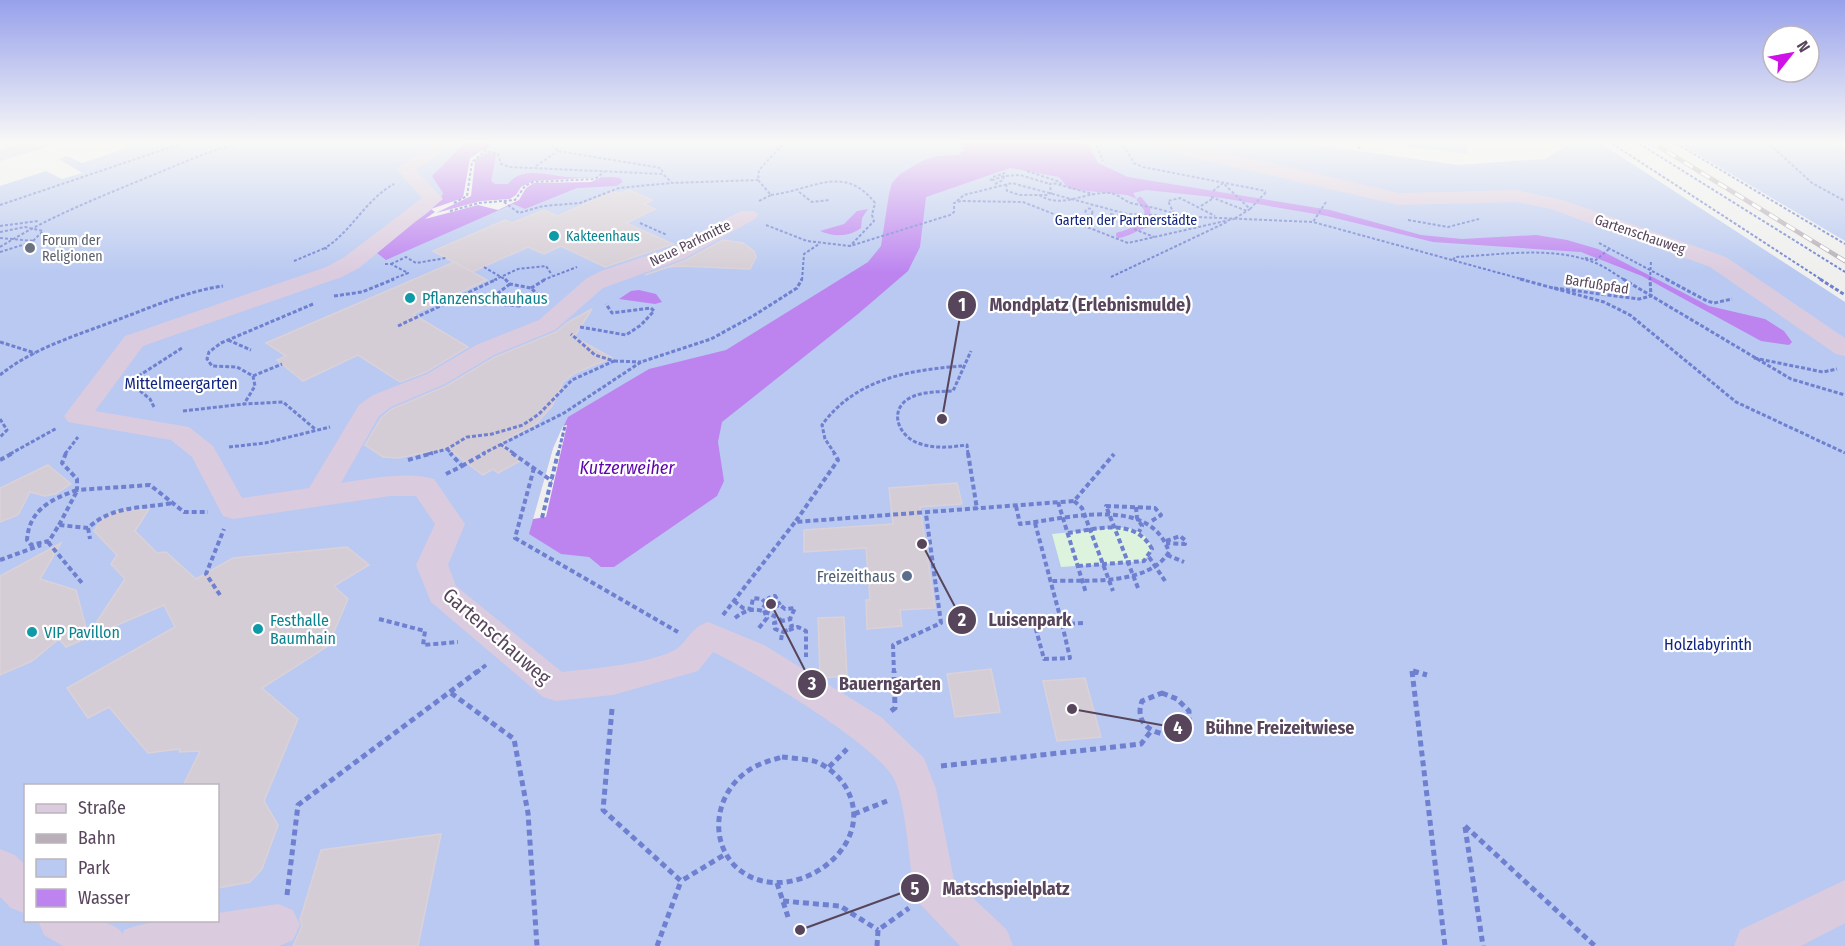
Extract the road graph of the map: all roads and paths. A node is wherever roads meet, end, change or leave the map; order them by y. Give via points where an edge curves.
1 (61, 185) edge
2 (127, 185) edge
3 (392, 185) edge
4 (419, 185) edge
5 (469, 185) edge
6 (527, 185) edge
7 (649, 185) edge
8 (811, 185) edge
9 (854, 185) edge
10 (998, 185) edge
11 (1006, 185) edge
12 (1024, 185) edge
13 (1050, 185) edge
14 (1054, 185) edge
15 (1062, 185) edge
16 (1220, 185) edge
17 (1225, 185) edge
18 (1235, 185) edge
19 (1338, 185) edge
20 (1676, 185) edge
21 (1706, 185) edge
22 (1746, 185) edge
23 (1816, 185) edge
24 (992, 186) joint
25 (1063, 188) junction
26 (798, 191) junction
27 (1213, 191) dead end
28 (1267, 191) junction
29 (1051, 193) junction
30 (1277, 193) dead end
31 (771, 195) dead end
32 (1039, 195) junction
33 (1097, 195) junction
34 (829, 200) dead end
35 (1074, 200) junction
36 (1316, 200) dead end
37 (956, 201) junction
38 (1845, 201) edge
39 (504, 202) junction
40 (1326, 202) dead end
41 (451, 204) dead end
42 (0, 206) edge
43 (1201, 206) junction
44 (1323, 206) dead end
45 (1249, 208) junction
46 (1109, 209) junction
47 (447, 211) dead end
48 (1094, 211) dead end
49 (748, 214) joint
50 (1174, 214) junction
51 (1179, 216) junction
52 (1484, 217) dead end
53 (1218, 218) junction
54 (1234, 219) junction
55 (1404, 219) dead end
56 (42, 220) junction
57 (1313, 222) junction
58 (0, 226) edge
59 (30, 227) junction
60 (1198, 227) junction
61 (1136, 230) dead end
62 (0, 232) edge
63 (1207, 232) junction
64 (1155, 237) junction
65 (0, 238) edge
66 (11, 239) junction
67 (1591, 239) dead end
68 (35, 241) junction
69 (819, 244) junction
70 (1845, 244) edge
71 (850, 246) junction
72 (0, 247) edge
73 (1609, 249) junction
74 (0, 252) edge
75 (446, 258) dead end
76 (1584, 258) junction
77 (355, 260) junction
78 (1453, 260) junction
79 (391, 264) dead end
80 (582, 265) dead end
81 (484, 267) dead end
82 (400, 268) dead end
83 (627, 271) junction
84 (1845, 272) edge
85 (1649, 274) dead end
86 (552, 275) junction
87 (502, 276) junction
88 (1111, 277) dead end
89 (510, 284) junction
90 (228, 285) dead end
91 (531, 288) junction
92 (1552, 289) junction
93 (1762, 292) junction
94 (1845, 295) edge
95 (1651, 296) junction
96 (329, 297) dead end
97 (540, 297) junction
98 (319, 301) dead end
99 (558, 315) junction
100 (398, 326) dead end
101 (581, 327) dead end
102 (233, 328) dead end
103 (244, 333) junction
104 (227, 340) junction
105 (0, 342) edge
106 (187, 344) dead end
107 (1845, 349) edge
108 (250, 350) dead end
109 (971, 351) dead end
110 (35, 353) junction
111 (1754, 358) junction
112 (614, 361) junction
113 (641, 362) junction
114 (282, 364) dead end
115 (962, 366) junction
116 (1835, 369) dead end
117 (0, 375) edge
118 (253, 376) junction
119 (1845, 395) edge
120 (244, 404) junction
121 (156, 411) dead end
122 (175, 411) dead end
123 (86, 417) junction
124 (0, 419) edge
125 (360, 421) junction
126 (565, 426) dead end
127 (315, 429) junction
128 (0, 437) edge
129 (500, 444) junction
130 (447, 449) junction
131 (203, 452) junction
132 (1845, 453) edge
133 (1114, 454) dead end
134 (0, 460) edge
135 (398, 463) dead end
136 (462, 466) junction
137 (534, 468) junction
138 (552, 481) junction
139 (424, 486) junction
140 (77, 490) junction
141 (319, 496) junction
142 (1074, 501) junction
143 (1058, 502) junction
144 (172, 503) junction
145 (1016, 506) junction
146 (1136, 507) junction
147 (233, 509) junction
148 (977, 509) junction
149 (926, 514) junction
150 (1111, 516) junction
151 (542, 518) dead end
152 (1137, 518) junction
153 (1086, 519) junction
154 (1064, 520) junction
155 (795, 522) junction
156 (1150, 522) junction
157 (1035, 523) junction
158 (59, 525) junction
159 (88, 528) junction
160 (1115, 528) junction
161 (1091, 531) junction
162 (1139, 532) junction
163 (1068, 533) junction
164 (90, 539) dead end
165 (49, 541) junction
166 (1167, 555) junction
167 (1149, 557) junction
168 (0, 560) edge
169 (1184, 562) dead end
170 (1129, 563) junction
171 (1103, 564) junction
172 (1078, 566) junction
173 (1156, 569) junction
174 (1133, 575) junction
175 (1108, 577) junction
176 (1082, 579) junction
177 (1165, 581) dead end
178 (1052, 582) junction
179 (82, 583) dead end
180 (1138, 588) dead end
181 (1113, 591) dead end
182 (1086, 593) dead end
183 (220, 595) dead end
184 (734, 601) junction
185 (766, 603) junction
186 (780, 605) junction
187 (763, 608) junction
188 (751, 609) junction
189 (379, 619) dead end
190 (781, 620) junction
191 (1084, 623) dead end
192 (1062, 624) junction
193 (480, 626) junction
194 (755, 630) dead end
195 (715, 635) junction
196 (507, 648) junction
197 (1427, 675) dead end
198 (614, 681) junction
199 (796, 682) junction
200 (451, 693) junction
201 (868, 728) junction
202 (1151, 731) junction
203 (829, 767) junction
204 (911, 770) junction
205 (724, 855) junction
206 (0, 869) edge
207 (681, 881) junction
208 (777, 883) junction
209 (24, 892) edge
210 (783, 901) junction
211 (1845, 901) edge
212 (282, 913) joint
213 (896, 917) dead end
214 (788, 918) dead end
215 (61, 922) edge
216 (878, 930) junction
217 (106, 946) edge
218 (140, 946) edge
219 (537, 946) edge
220 (657, 946) edge
221 (877, 946) edge
222 (991, 946) edge
223 (1445, 946) edge
224 (1483, 946) edge
225 (1595, 946) edge
226 (1756, 946) edge

1 - 42 path
2 - 56 path
3 - 77 path via 343,238 325,248
4 - 77 street via 433,200
5 - 41 path via 467,196
6 - 39 path via 515,200
7 - 39 path via 619,188 580,203 543,206 519,213
8 - 26 path
9 - 71 path via 875,203 874,221
10 - 24 path
11 - 32 path via 1007,191
12 - 29 path
13 - 29 path
14 - 25 path
15 - 25 path
16 - 27 path
17 - 45 path
18 - 28 path
19 - 93 street, Gartenschauweg via 1399,199 1536,198 1718,262
20 - 94 path
21 - 84 path
22 - 70 path
23 - 38 path
24 - 37 path
25 - 33 path
26 - 31 path
26 - 34 path via 812,202
28 - 30 path
28 - 45 path
29 - 32 path
29 - 35 path
32 - 35 path via 1061,204
33 - 35 path
33 - 50 path via 1124,196 1128,202
35 - 46 path
36 - 40 path
37 - 64 path via 1023,202 1128,243
37 - 71 path, Neue Parkmitte via 954,214
39 - 47 path
43 - 45 path via 1211,198
43 - 50 path via 1186,199 1170,198
43 - 53 path
44 - 57 path
45 - 54 path
46 - 48 path
46 - 51 path
49 - 69 path, Neue Parkmitte via 770,227
49 - 83 street, Neue Parkmitte via 675,254
50 - 51 path
51 - 53 path
52 - 55 path via 1448,227
53 - 54 path
54 - 57 path
54 - 60 path
54 - 63 path
56 - 58 path
56 - 59 path
57 - 78 path
59 - 62 path
59 - 66 path
59 - 68 path via 42,231
60 - 63 path via 1208,229
60 - 64 path
61 - 64 path
63 - 88 path
65 - 66 path
66 - 68 path
66 - 72 path
67 - 73 path
68 - 74 path
69 - 71 path, Neue Parkmitte
69 - 113 path via 804,254 797,288 711,339
73 - 76 path via 1596,260
73 - 93 path via 1707,301 1723,302
75 - 79 path via 416,262 406,257
76 - 78 path via 1563,254
76 - 95 path
77 - 123 street via 334,272 134,341
78 - 92 path
80 - 86 path
81 - 87 path
82 - 96 path via 408,273 362,292
83 - 99 street, Neue Parkmitte via 596,283
83 - 101 path via 631,285 616,293 606,307 612,313 651,308 652,315 630,334 618,336
85 - 95 path, Barfußpfad
86 - 87 path via 546,266 534,265
86 - 91 path
87 - 89 path
87 - 100 path
89 - 91 path
89 - 97 path via 494,296 497,304 508,308 524,306
90 - 110 path via 202,289
91 - 97 path
92 - 95 path, Barfußpfad via 1625,300
92 - 132 path via 1604,302 1630,315 1736,402
93 - 107 street, Gartenschauweg
95 - 111 path
97 - 99 path
98 - 103 path
99 - 112 path via 579,343 595,355
99 - 125 street, Neue Parkmitte via 547,325 485,350 436,379 382,401
102 - 103 path
103 - 104 path
104 - 108 path
104 - 118 path via 209,352 207,359 212,366 237,368
105 - 110 path
106 - 121 path via 140,375 139,390
109 - 115 path
110 - 117 path via 6,367
111 - 116 path via 1822,372
111 - 119 path via 1791,379
112 - 113 path
112 - 130 path via 572,380 523,425 467,437
113 - 129 path via 564,413
114 - 118 path
115 - 148 path via 953,391 926,391 909,398 897,410 895,420 899,431 918,444 938,448 967,445
115 - 155 path via 900,374 840,403 827,415 822,425 825,439 838,460
118 - 120 path via 255,386
120 - 122 path
120 - 127 path via 283,402
123 - 131 street via 179,433
123 - 134 path
123 - 140 path via 62,458 77,479
124 - 128 path via 7,430
125 - 127 path
125 - 141 street, Neue Parkmitte
126 - 138 path
127 - 131 path via 265,443
129 - 136 path
129 - 137 path
130 - 135 path
130 - 136 path
131 - 147 street
133 - 142 path
136 - 139 path
137 - 138 path
137 - 195 path via 515,538
138 - 151 path
139 - 141 street via 390,486
139 - 193 street, Gartenschauweg via 450,524 432,565 442,593
140 - 144 path via 150,485
140 - 158 path
140 - 165 path via 48,502 32,517 27,540 31,545
141 - 147 street
142 - 143 path
142 - 153 path via 1083,508
143 - 145 path
143 - 154 path
144 - 147 path via 184,512
144 - 159 path via 126,506 97,518
145 - 148 path
145 - 157 path via 1020,524
146 - 150 path via 1106,506
146 - 152 path
146 - 156 path via 1155,508 1161,515
147 - 183 path via 206,574
148 - 149 path
149 - 155 path
149 - 201 path via 941,623 893,645 895,708
150 - 152 path
150 - 153 path
150 - 160 path
152 - 156 path
152 - 162 path via 1142,526
153 - 154 path
153 - 161 path
154 - 157 path
154 - 163 path
155 - 184 path
156 - 166 path via 1166,542
157 - 178 path
158 - 159 path
158 - 165 path
159 - 164 path
160 - 161 path
160 - 162 path
160 - 170 path
161 - 163 path
161 - 171 path
162 - 167 path via 1150,543
163 - 172 path
165 - 168 path
165 - 179 path
166 - 169 path
166 - 173 path
167 - 170 path
167 - 173 path
170 - 171 path
170 - 174 path
171 - 172 path
171 - 175 path
172 - 176 path
173 - 174 path
173 - 177 path
174 - 175 path
174 - 180 path
175 - 176 path
175 - 181 path
176 - 178 path
176 - 182 path
178 - 192 path
184 - 188 path
184 - 195 path
185 - 186 path via 770,608
185 - 186 path via 775,596
185 - 187 path
185 - 188 path via 753,598
186 - 190 path via 795,608 789,619
187 - 188 path
187 - 190 path
187 - 194 path via 767,618
188 - 195 path
189 - 193 path via 425,631 423,645 456,643
190 - 199 path via 774,623 775,630 783,632 798,627 806,631 806,660
191 - 192 path
192 - 192 path via 1070,658 1044,659 1035,626
193 - 196 street, Gartenschauweg
195 - 198 street, Gartenschauweg via 686,661
195 - 199 street
196 - 198 street, Gartenschauweg via 556,687
196 - 200 path
197 - 223 path via 1412,671
198 - 207 path via 603,810
199 - 201 street
200 - 212 path via 298,805
200 - 219 path via 514,739 528,813
201 - 203 path
201 - 204 street
202 - 202 path via 1169,737 1178,735 1189,726 1189,711 1170,695 1147,697 1138,713
202 - 204 path via 1141,744
203 - 205 path via 815,760 782,758 764,762 741,776 724,797 717,816
203 - 208 path via 839,775 853,799 852,833 843,851 814,875
204 - 222 street via 935,890
205 - 207 path
205 - 208 path via 745,875
206 - 209 street
207 - 220 path
208 - 210 path
210 - 214 path
210 - 216 path via 840,906
211 - 226 street
212 - 218 street
213 - 216 path
215 - 217 street
216 - 221 path
224 - 225 path via 1465,826

